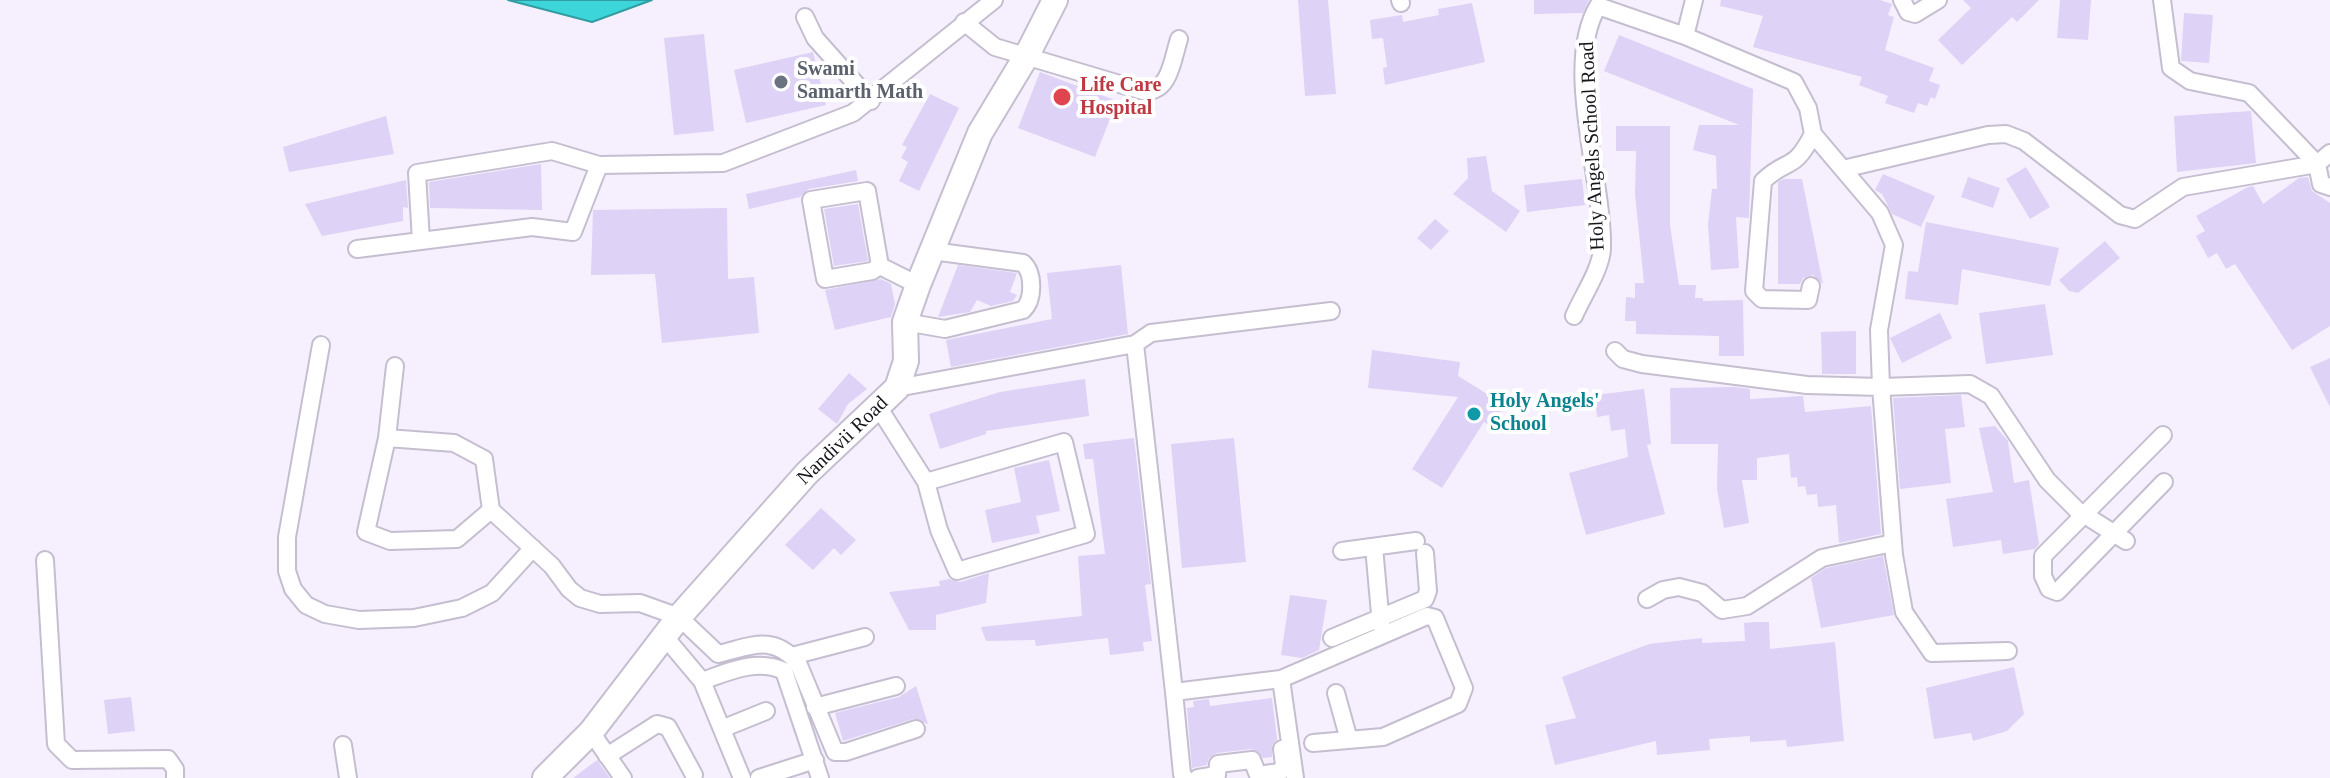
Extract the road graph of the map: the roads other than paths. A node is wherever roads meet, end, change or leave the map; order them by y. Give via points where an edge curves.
1 (994, 0) edge
2 (1055, 0) edge
3 (1694, 0) edge
4 (1902, 0) edge
5 (1938, 0) edge
6 (2162, 0) edge
7 (1598, 3) edge
8 (805, 17) dead end
9 (964, 22) junction
10 (1685, 36) junction
11 (1179, 39) dead end
12 (1027, 55) junction
13 (871, 101) junction
14 (1813, 134) junction
15 (2330, 153) edge
16 (2317, 164) junction
17 (599, 165) junction
18 (1843, 169) junction
19 (2330, 187) edge
20 (421, 241) junction
21 (357, 249) dead end
22 (932, 251) junction
23 (880, 266) junction
24 (918, 285) junction
25 (1811, 286) dead end
26 (1331, 311) dead end
27 (1574, 316) dead end
28 (905, 322) junction
29 (1135, 344) junction
30 (321, 345) dead end
31 (1615, 351) dead end
32 (395, 366) dead end
33 (1881, 387) junction
34 (897, 388) junction
35 (879, 408) junction
36 (2163, 435) dead end
37 (387, 438) junction
38 (926, 482) junction
39 (2164, 482) dead end
40 (491, 510) junction
41 (2085, 515) junction
42 (2120, 537) junction
43 (1893, 543) junction
44 (1374, 547) junction
45 (533, 548) junction
46 (1342, 551) dead end
47 (45, 560) dead end
48 (1647, 599) dead end
49 (679, 617) junction
50 (1381, 626) junction
51 (665, 637) junction
52 (865, 637) dead end
53 (1332, 638) dead end
54 (738, 648) junction
55 (2008, 651) dead end
56 (792, 656) junction
57 (744, 667) junction
58 (1276, 679) junction
59 (702, 681) junction
60 (896, 686) dead end
61 (1174, 692) junction
62 (1336, 693) dead end
63 (815, 707) junction
64 (766, 711) dead end
65 (724, 728) junction
66 (916, 729) dead end
67 (591, 732) junction
68 (1349, 740) junction
69 (1313, 743) dead end
70 (343, 745) dead end
71 (607, 756) junction
72 (815, 760) junction
73 (694, 775) dead end
74 (175, 778) edge
75 (348, 778) edge
76 (545, 778) edge
77 (623, 778) edge
78 (742, 778) edge
79 (759, 778) edge
80 (820, 778) edge
81 (1185, 778) edge
82 (1198, 778) edge
83 (1295, 778) edge

1 - 9 street
2 - 12 street, Nandivii Road
3 - 10 street
4 - 5 street via 1915,14
6 - 16 street via 2171,68 2190,81 2249,93
7 - 10 street, Holy Angels School Road
7 - 27 street, Holy Angels School Road via 1587,24 1585,63 1602,251
8 - 13 street via 815,38
9 - 12 street via 995,47
9 - 13 street
10 - 14 street, Holy Angels School Road via 1794,82 1808,108
11 - 12 street via 1164,86 1155,92
12 - 22 street, Nandivii Road via 980,133
13 - 17 street via 853,113 723,163
14 - 18 street
14 - 25 street via 1793,165 1763,181 1754,291 1762,299 1808,300
15 - 16 street
16 - 18 street via 2183,187 2135,219 2120,215 2024,141 2006,134
16 - 19 street via 2321,184
17 - 20 street via 573,232 532,227
17 - 20 street via 552,151 417,173
18 - 33 street via 1880,213 1894,245 1879,330
20 - 21 street
22 - 24 street, Nandivii Road
22 - 28 street via 1023,263 1030,273 1030,301 1023,310 945,329
23 - 23 street via 825,279 811,200 867,191
23 - 24 street
24 - 28 street, Nandivii Road
26 - 29 street via 1151,333
28 - 34 street, Nandivii Road via 906,361
29 - 34 street
29 - 61 street
30 - 45 street via 287,537 287,571 306,605 359,620 414,618 462,608 492,593
31 - 33 street via 1642,364 1807,385
32 - 37 street
33 - 41 street via 1970,384 1991,396 2047,480
33 - 43 street
34 - 35 street, Nandivii Road
35 - 38 street
35 - 49 street, Nandivii Road via 807,473
36 - 41 street
37 - 40 street via 454,443 484,459
37 - 40 street via 366,532 390,541 457,539
38 - 38 street via 957,571 1086,534 1064,442
39 - 42 street
40 - 45 street
41 - 42 street
41 - 42 street via 2043,556 2043,576 2052,592
43 - 48 street via 1822,558 1733,610 1722,610 1694,589 1663,590
43 - 55 street via 1904,612 1932,653
44 - 46 street
44 - 50 street
44 - 50 street via 1420,547 1427,596
45 - 49 street via 580,598 600,604 640,603
47 - 74 street via 56,744 72,760 168,759
49 - 51 street, Nandivii Road
49 - 54 street via 718,654
50 - 53 street
50 - 58 street
50 - 68 street via 1433,616 1464,694 1458,704 1394,733
51 - 59 street
51 - 67 street, Nandivii Road
52 - 56 street
54 - 56 street via 756,643
54 - 57 street
56 - 63 street
57 - 59 street
57 - 72 street via 784,671
58 - 61 street
58 - 82 street via 1283,769 1258,775 1252,760 1218,764 1217,775
58 - 83 street
59 - 65 street
60 - 63 street
61 - 81 street
62 - 68 street
63 - 66 street via 831,749 840,753
64 - 65 street
65 - 78 street
67 - 71 street
67 - 76 street, Nandivii Road
68 - 69 street
70 - 75 street
71 - 73 street via 657,724 668,727
71 - 77 street
72 - 79 street
72 - 80 street

